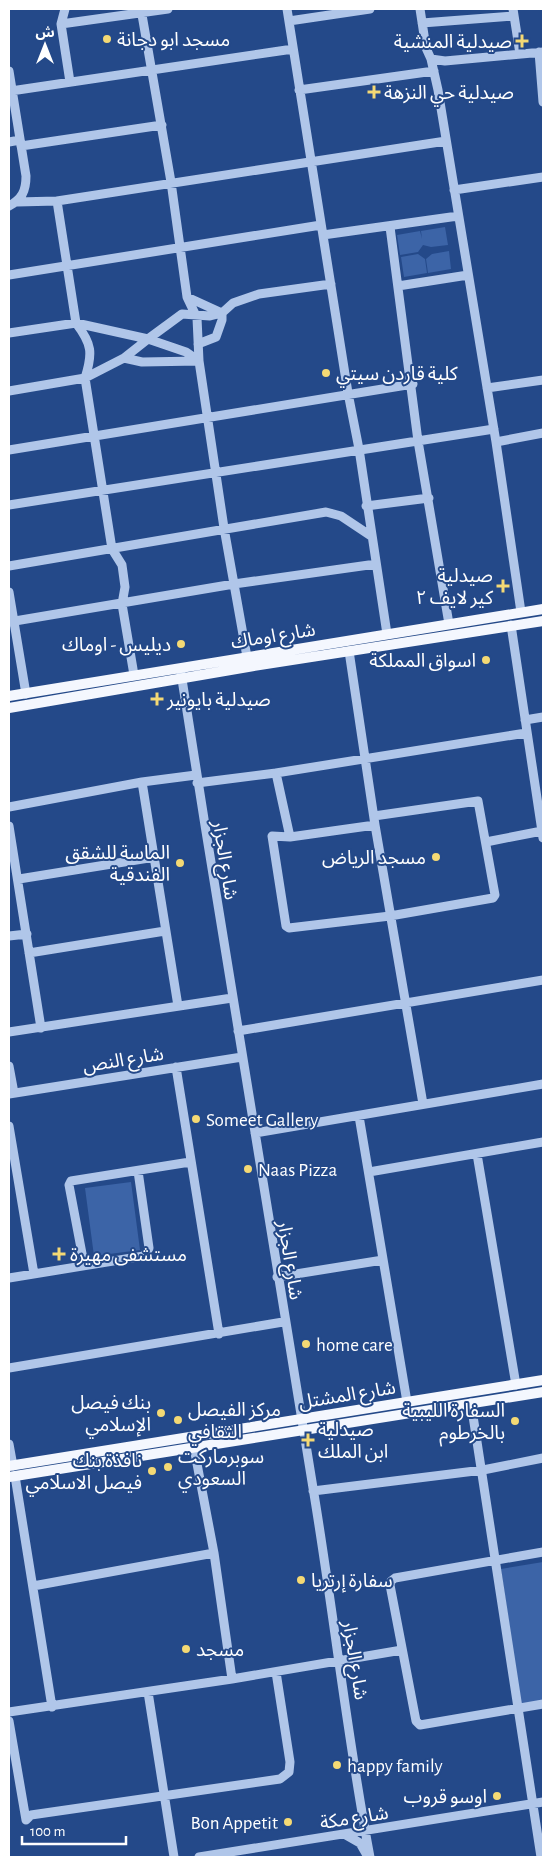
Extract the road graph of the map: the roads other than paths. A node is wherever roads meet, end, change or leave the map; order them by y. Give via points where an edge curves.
1 (65, 9) edge
2 (168, 9) edge
3 (287, 9) edge
4 (370, 9) edge
5 (420, 9) edge
6 (350, 10) edge
7 (141, 11) edge
8 (514, 12) edge
9 (289, 21) junction
10 (422, 23) junction
11 (61, 24) junction
12 (293, 49) junction
13 (541, 52) edge
14 (520, 54) junction
15 (430, 59) junction
16 (151, 70) junction
17 (9, 71) edge
18 (434, 71) junction
19 (70, 82) junction
20 (299, 90) junction
21 (12, 92) junction
22 (543, 102) edge
23 (162, 125) junction
24 (446, 141) junction
25 (9, 142) edge
26 (20, 143) junction
27 (311, 161) junction
28 (543, 177) edge
29 (171, 182) junction
30 (454, 190) junction
31 (57, 201) junction
32 (13, 204) edge
33 (458, 216) junction
34 (321, 225) junction
35 (390, 227) junction
36 (323, 235) junction
37 (180, 247) junction
38 (67, 266) junction
39 (9, 275) edge
40 (468, 275) junction
41 (332, 284) junction
42 (398, 286) junction
43 (187, 297) junction
44 (222, 313) junction
45 (195, 316) junction
46 (76, 323) junction
47 (9, 334) edge
48 (148, 340) junction
49 (198, 344) junction
50 (124, 358) junction
51 (199, 361) junction
52 (85, 378) junction
53 (543, 380) edge
54 (412, 384) junction
55 (487, 388) junction
56 (9, 391) edge
57 (348, 393) junction
58 (209, 417) junction
59 (494, 429) junction
60 (543, 433) edge
61 (94, 435) junction
62 (418, 441) junction
63 (496, 442) junction
64 (359, 449) junction
65 (9, 450) edge
66 (216, 473) junction
67 (104, 491) junction
68 (429, 498) junction
69 (9, 506) edge
70 (366, 506) junction
71 (224, 528) junction
72 (372, 536) junction
73 (112, 549) junction
74 (376, 564) junction
75 (9, 566) edge
76 (234, 584) junction
77 (9, 592) edge
78 (122, 604) junction
79 (543, 609) edge
80 (521, 612) junction
81 (543, 621) edge
82 (11, 622) edge
83 (449, 624) junction
84 (511, 625) junction
85 (387, 634) junction
86 (348, 651) junction
87 (247, 658) junction
88 (181, 673) junction
89 (134, 675) junction
90 (26, 694) junction
91 (9, 696) edge
92 (9, 708) edge
93 (543, 718) edge
94 (525, 720) junction
95 (526, 733) junction
96 (364, 758) junction
97 (276, 773) junction
98 (196, 779) junction
99 (142, 782) junction
100 (9, 807) edge
101 (374, 821) junction
102 (9, 826) edge
103 (543, 835) edge
104 (290, 837) junction
105 (486, 842) junction
106 (155, 857) junction
107 (19, 880) junction
108 (390, 916) junction
109 (165, 930) junction
110 (27, 934) junction
111 (9, 936) edge
112 (29, 953) junction
113 (543, 980) edge
114 (232, 998) junction
115 (405, 1003) junction
116 (178, 1006) junction
117 (41, 1028) junction
118 (238, 1031) junction
119 (9, 1032) edge
120 (242, 1057) junction
121 (9, 1066) edge
122 (176, 1067) junction
123 (543, 1084) edge
124 (11, 1093) edge
125 (423, 1104) junction
126 (359, 1116) junction
127 (9, 1126) edge
128 (255, 1134) junction
129 (543, 1142) edge
130 (477, 1154) junction
131 (190, 1162) junction
132 (138, 1171) junction
133 (369, 1172) junction
134 (383, 1260) junction
135 (84, 1264) junction
136 (34, 1274) junction
137 (277, 1277) junction
138 (9, 1278) edge
139 (284, 1322) junction
140 (219, 1334) junction
141 (9, 1368) edge
142 (543, 1380) edge
143 (516, 1384) junction
144 (543, 1392) edge
145 (407, 1402) junction
146 (471, 1403) junction
147 (301, 1425) junction
148 (9, 1444) edge
149 (194, 1448) junction
150 (543, 1458) edge
151 (483, 1470) junction
152 (11, 1471) edge
153 (313, 1491) junction
154 (543, 1552) edge
155 (214, 1553) junction
156 (495, 1560) junction
157 (33, 1586) junction
158 (402, 1650) junction
159 (340, 1659) junction
160 (276, 1672) junction
161 (232, 1680) junction
162 (148, 1692) junction
163 (543, 1704) edge
164 (52, 1707) junction
165 (518, 1707) junction
166 (9, 1712) edge
167 (9, 1721) edge
168 (165, 1794) junction
169 (543, 1802) edge
170 (532, 1804) junction
171 (366, 1832) junction
172 (346, 1835) junction
173 (174, 1857) edge
174 (200, 1857) edge
175 (369, 1857) edge
176 (541, 1857) edge

1 - 11 street
2 - 7 street
3 - 9 street
4 - 6 street
5 - 10 street
6 - 9 street
7 - 11 street
7 - 16 street
8 - 10 street
8 - 14 street
9 - 12 street
10 - 15 street
11 - 19 street
12 - 16 street
12 - 20 street
13 - 14 street
13 - 22 street
14 - 15 street via 445,62
15 - 18 street
16 - 19 street
16 - 23 street
17 - 21 street
18 - 20 street
18 - 24 street
19 - 21 street
20 - 27 street
21 - 26 street
23 - 26 street
23 - 29 street
24 - 27 street
24 - 30 street
25 - 26 street
26 - 32 street via 26,182 24,193
27 - 29 street
27 - 34 street
28 - 30 street
29 - 31 street
29 - 37 street
30 - 33 street
31 - 32 street
31 - 38 street
33 - 35 street
33 - 40 street
34 - 36 street
34 - 37 street
35 - 36 street
35 - 42 street
36 - 41 street
37 - 38 street
37 - 43 street
38 - 39 street
38 - 46 street
40 - 42 street
40 - 55 street
41 - 44 street via 259,294 233,303
41 - 57 street
42 - 54 street
43 - 44 street
43 - 45 street
44 - 45 street
44 - 49 street via 216,337
45 - 48 street via 182,314
45 - 49 street
46 - 47 street
46 - 48 street
46 - 52 street via 88,339 91,360
48 - 50 street
48 - 51 street via 186,352
49 - 51 street
50 - 51 street via 142,362
50 - 52 street
51 - 58 street
52 - 56 street
52 - 61 street
53 - 55 street
54 - 57 street
54 - 62 street
55 - 59 street
57 - 58 street
57 - 64 street
58 - 61 street
58 - 66 street
59 - 62 street
59 - 63 street
60 - 63 street
61 - 65 street
61 - 67 street
62 - 64 street
62 - 68 street
63 - 80 street
64 - 66 street
64 - 70 street
66 - 67 street
66 - 71 street
67 - 69 street
67 - 73 street
68 - 70 street
68 - 83 street
70 - 72 street
71 - 72 street via 326,512 341,516
71 - 73 street
71 - 76 street
72 - 74 street
73 - 75 street
73 - 78 street via 122,565 125,587
74 - 76 street
74 - 85 street
76 - 78 street
76 - 87 street
77 - 82 street
78 - 82 street
78 - 89 street
79 - 80 main road, شارع اوماك
80 - 83 main road, شارع اوماك
81 - 84 main road, شارع اوماك
82 - 90 street
83 - 85 main road, شارع اوماك
84 - 86 main road, شارع اوماك
84 - 94 street
85 - 87 main road, شارع اوماك
86 - 88 main road, شارع اوماك
86 - 96 street
87 - 88 main road, شارع اوماك
88 - 89 main road, شارع اوماك
88 - 92 main road, شارع اوماك
88 - 98 street, شارع الجزار
89 - 90 main road, شارع اوماك
90 - 91 main road, شارع اوماك
93 - 94 street
94 - 95 street
95 - 96 street
95 - 103 street
96 - 97 street
96 - 101 street
97 - 98 street
97 - 104 street
98 - 99 street
98 - 114 street, شارع الجزار
99 - 100 street
99 - 106 street
101 - 104 street
101 - 105 street via 478,800
101 - 108 street
102 - 107 street
103 - 105 street
104 - 108 street via 272,836 286,926
105 - 108 street via 493,898
106 - 107 street
106 - 109 street
107 - 110 street
108 - 115 street
109 - 112 street
109 - 116 street
110 - 111 street
110 - 112 street
112 - 117 street
113 - 115 street
114 - 116 street
114 - 118 street, شارع الجزار
115 - 118 street
115 - 125 street
116 - 117 street
117 - 119 street
118 - 120 street, شارع الجزار
120 - 122 street, شارع النص
120 - 128 street, شارع الجزار
121 - 124 street
122 - 124 street, شارع النص
122 - 131 street
123 - 125 street
125 - 126 street
126 - 128 street
126 - 133 street
127 - 136 street
128 - 137 street, شارع الجزار
129 - 130 street
130 - 133 street
130 - 143 street
131 - 132 street
131 - 140 street
132 - 135 street via 147,1252 144,1256
132 - 135 street via 71,1181 69,1185
133 - 134 street
134 - 137 street
134 - 145 street
135 - 136 street
136 - 138 street
137 - 139 street, شارع الجزار
139 - 140 street
139 - 147 street, شارع الجزار
140 - 141 street
142 - 143 main road, شارع المشتل
143 - 145 main road, شارع المشتل
144 - 146 main road, شارع المشتل
145 - 147 main road, شارع المشتل
146 - 147 main road, شارع المشتل
146 - 151 street
147 - 149 main road, شارع المشتل
147 - 152 main road, شارع المشتل
147 - 153 street, شارع الجزار
148 - 152 street
149 - 152 main road, شارع المشتل
149 - 155 street
150 - 151 street
151 - 153 street
151 - 156 street
152 - 157 street
153 - 159 street, شارع الجزار
154 - 156 street
155 - 157 street
155 - 161 street
156 - 158 street via 391,1580
156 - 165 street
157 - 164 street
158 - 159 street
158 - 165 street via 416,1721 420,1725
159 - 160 street
159 - 171 street, شارع الجزار
160 - 161 street
160 - 168 street via 289,1772 280,1779
161 - 162 street
162 - 164 street
162 - 168 street
163 - 165 street
164 - 166 street
165 - 170 street
167 - 168 street via 26,1820 31,1815
168 - 173 street
169 - 170 street, شارع مكة
170 - 171 street, شارع مكة
170 - 176 street
171 - 172 street, شارع مكة
171 - 175 street, شارع الجزار
172 - 174 street, شارع مكة
172 - 175 street via 360,1843

